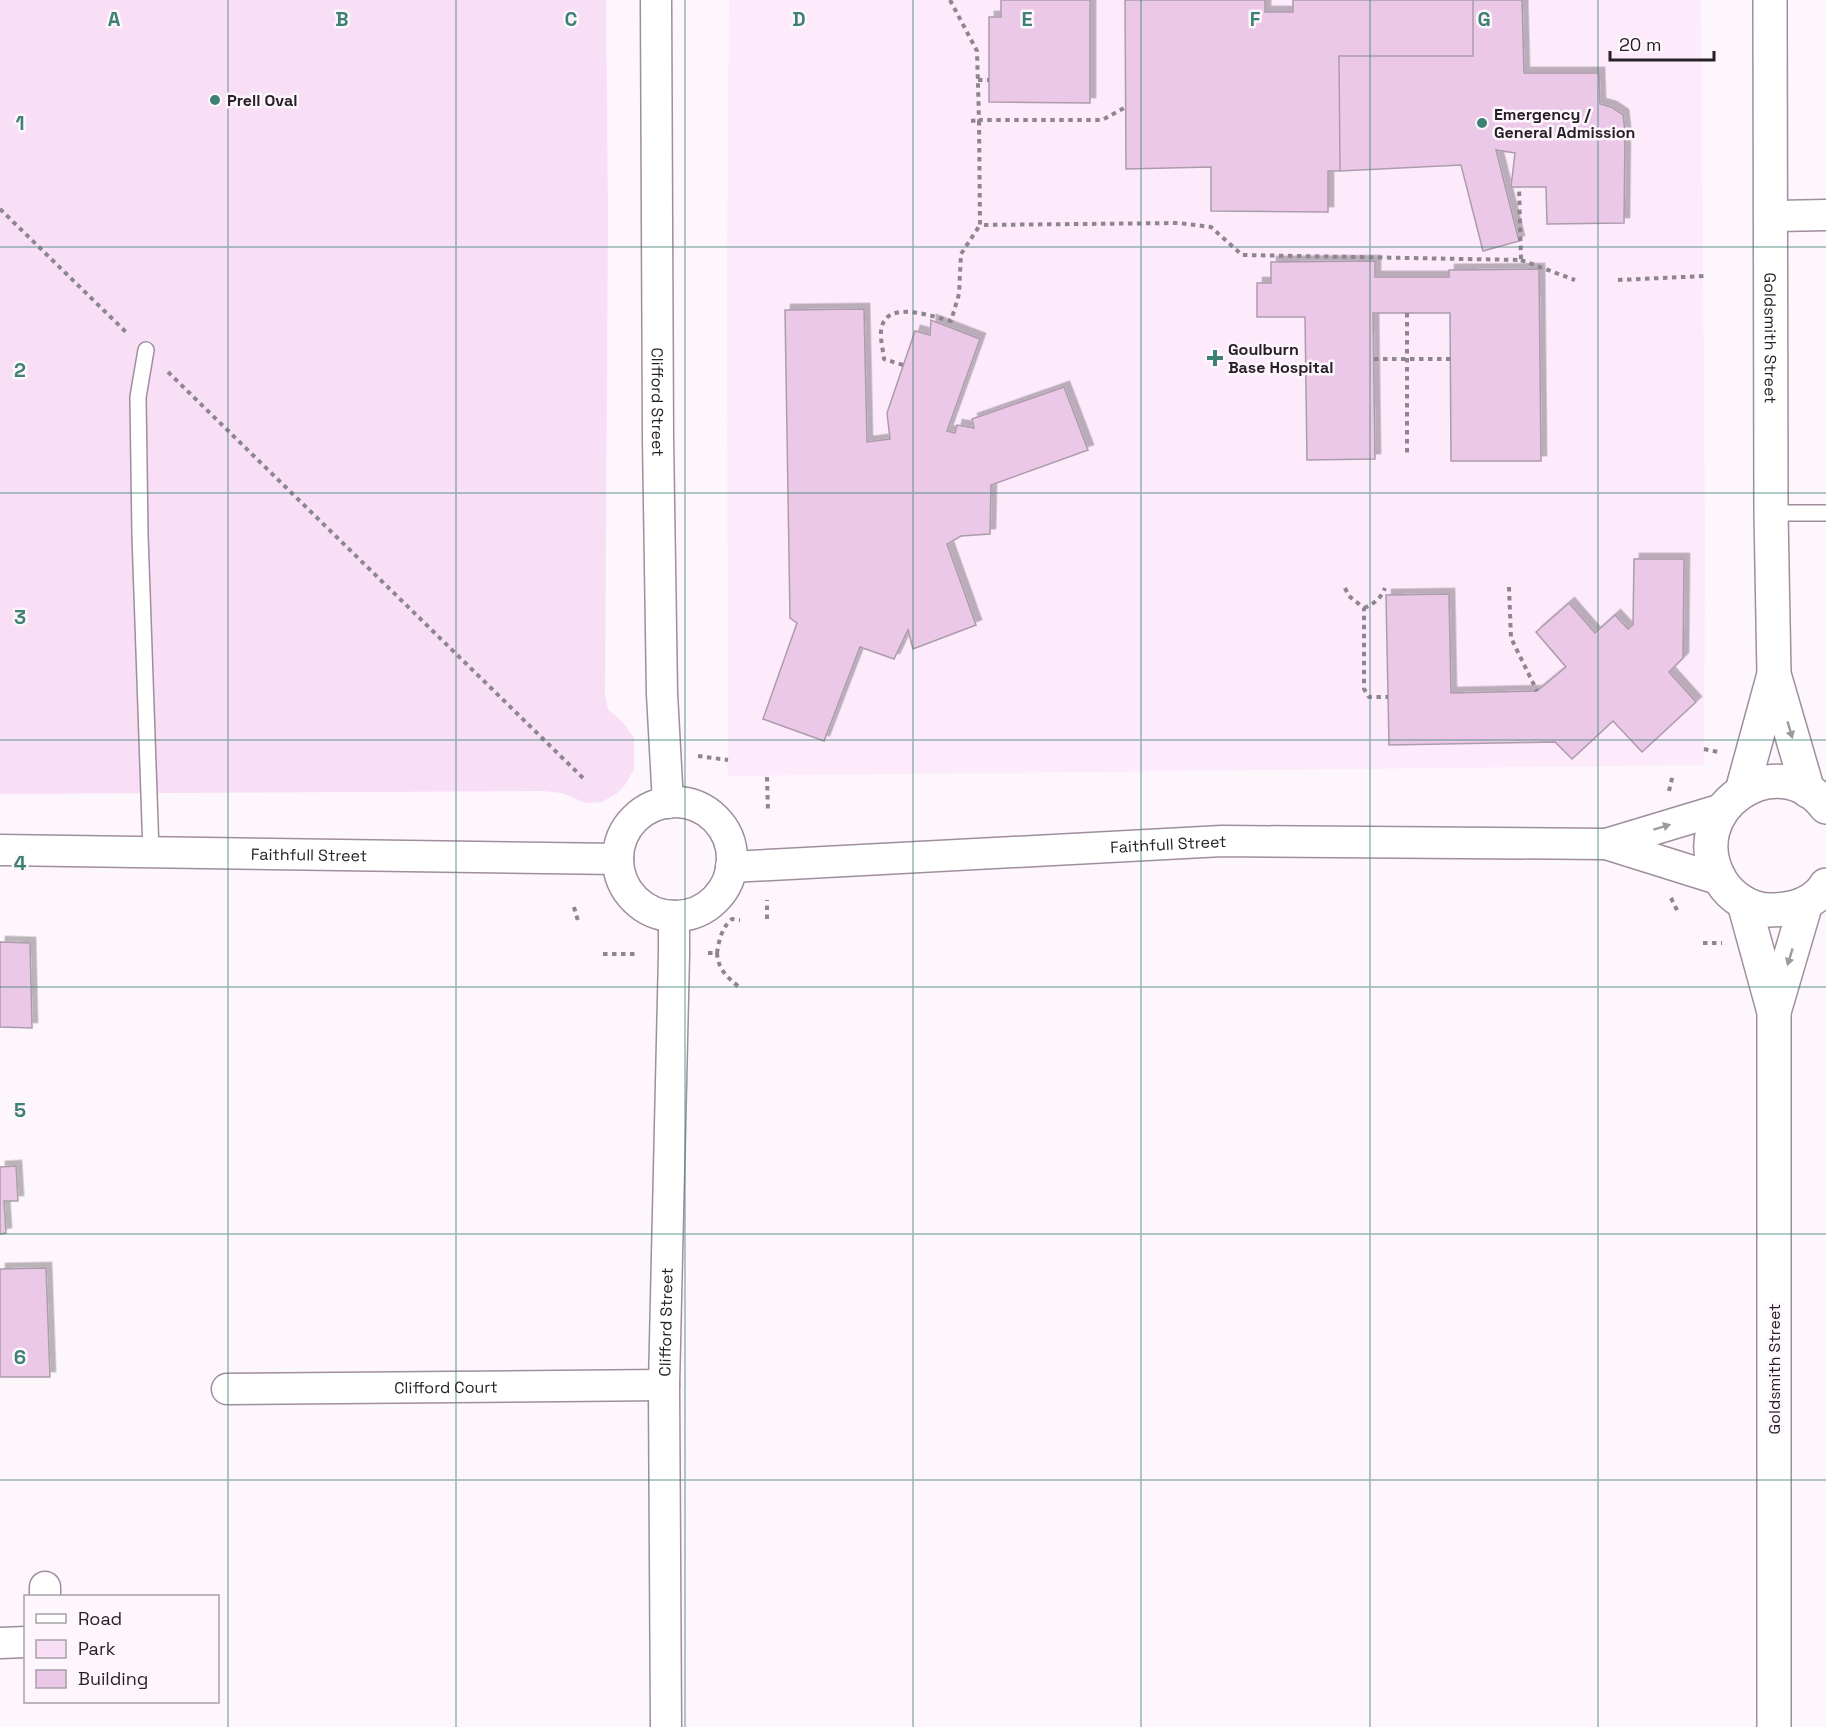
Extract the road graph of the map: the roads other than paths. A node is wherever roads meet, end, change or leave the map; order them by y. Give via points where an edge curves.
1 (656, 0) edge
2 (1770, 0) edge
3 (1826, 214) edge
4 (1772, 216) junction
5 (146, 350) road end
6 (1772, 513) junction
7 (1826, 513) edge
8 (1774, 674) junction
9 (1817, 799) edge
10 (1732, 800) junction
11 (668, 803) junction
12 (1606, 844) junction
13 (0, 850) edge
14 (151, 852) junction
15 (618, 859) junction
16 (731, 867) junction
17 (1721, 880) junction
18 (1816, 894) edge
19 (1743, 903) junction
20 (674, 916) junction
21 (1774, 1012) junction
22 (664, 1385) junction
23 (227, 1389) dead end
24 (24, 1642) edge
25 (0, 1643) edge
26 (666, 1727) edge
27 (1774, 1727) edge

1 - 11 street, Clifford Street via 658,438 662,694
2 - 4 main road, Goldsmith Street
3 - 4 street
4 - 6 main road, Goldsmith Street
5 - 14 lane via 138,398
6 - 7 lane
6 - 8 main road, Goldsmith Street
8 -> 9 main road, Goldsmith Street
8 - 10 main road, Goldsmith Street
9 - 10 main road via 1790,784 1771,782 1752,786
12 -> 10 street, Faithfull Street
10 - 17 main road, Goldsmith Street via 1713,828 1710,850
11 - 15 street via 646,810 631,823 620,843
11 - 16 street via 685,803 715,819 731,849
12 - 16 street, Faithfull Street via 1222,841
12 - 17 street, Faithfull Street
13 - 14 street, Faithfull Street
14 - 15 street, Faithfull Street
15 - 20 street via 628,893 656,913
16 - 20 street via 727,883 705,908
17 - 19 main road
18 - 19 main road via 1785,910 1764,910
18 -> 21 main road, Goldsmith Street
19 - 21 main road, Goldsmith Street
20 - 22 street, Clifford Street
21 - 27 main road, Goldsmith Street
22 - 23 street, Clifford Court
22 - 26 street, Clifford Street
24 - 25 street

